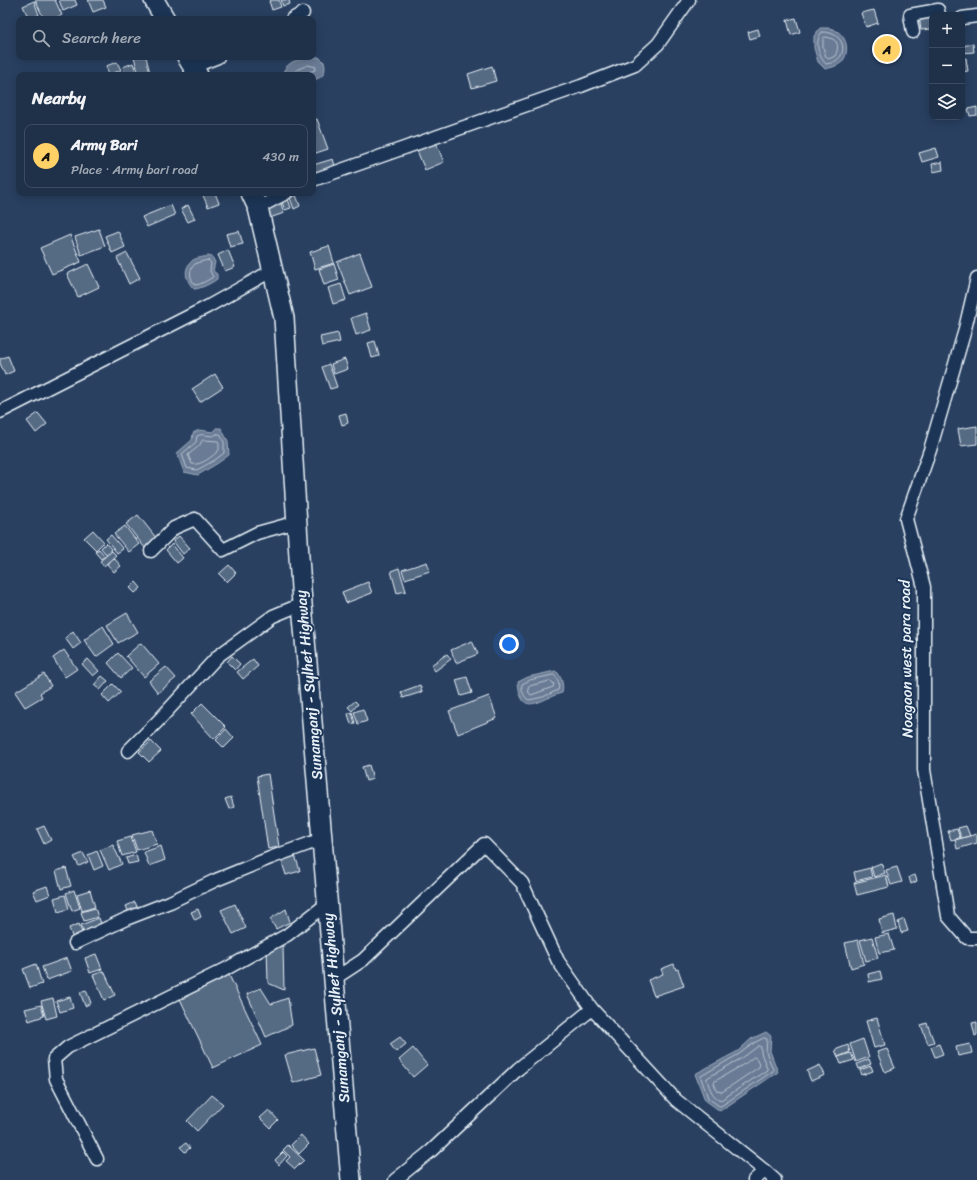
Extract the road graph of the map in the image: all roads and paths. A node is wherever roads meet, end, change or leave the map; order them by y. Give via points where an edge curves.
1 (154, 0) edge
2 (689, 0) edge
3 (938, 12) edge
4 (303, 13) dead end
5 (163, 16) edge
6 (298, 16) edge
7 (977, 16) edge
8 (965, 18) edge
9 (913, 32) dead end
10 (210, 60) edge
11 (193, 66) edge
12 (316, 179) edge
13 (274, 196) edge
14 (254, 201) edge
15 (273, 270) junction
16 (977, 278) edge
17 (0, 412) edge
18 (297, 522) junction
19 (151, 551) dead end
20 (302, 604) junction
21 (128, 751) dead end
22 (322, 839) junction
23 (328, 904) junction
24 (977, 938) edge
25 (75, 943) dead end
26 (334, 978) junction
27 (592, 1009) junction
28 (97, 1159) dead end
29 (765, 1171) junction
30 (351, 1180) edge
31 (395, 1180) edge
32 (754, 1180) edge
33 (775, 1180) edge

1 - 5 main road
2 - 12 street via 658,44 635,65
3 - 9 street via 938,10 910,15
4 - 6 street
7 - 8 street
10 - 11 street
13 - 14 street
14 - 15 main road, Sunamganj - Sylhet Highway
15 - 17 street via 115,355
15 - 18 main road, Sunamganj - Sylhet Highway via 284,318
16 - 24 street, Noagaon west para road via 930,450 906,519 924,587 924,770 948,916 967,938
18 - 19 street via 257,533 223,550 196,519 174,528
18 - 20 main road, Sunamganj - Sylhet Highway
20 - 21 street via 273,616 218,656
20 - 22 main road, Sunamganj - Sylhet Highway
22 - 23 main road, Sunamganj - Sylhet Highway
22 - 25 street via 216,880
23 - 26 main road, Sunamganj - Sylhet Highway
23 - 28 street via 288,935 224,970 68,1047 54,1059 56,1079
26 - 27 street via 362,960 484,844 522,883 558,961
26 - 30 main road, Sunamganj - Sylhet Highway
27 - 29 street via 676,1100
27 - 31 street via 518,1069 431,1151
29 - 32 street
29 - 33 street

